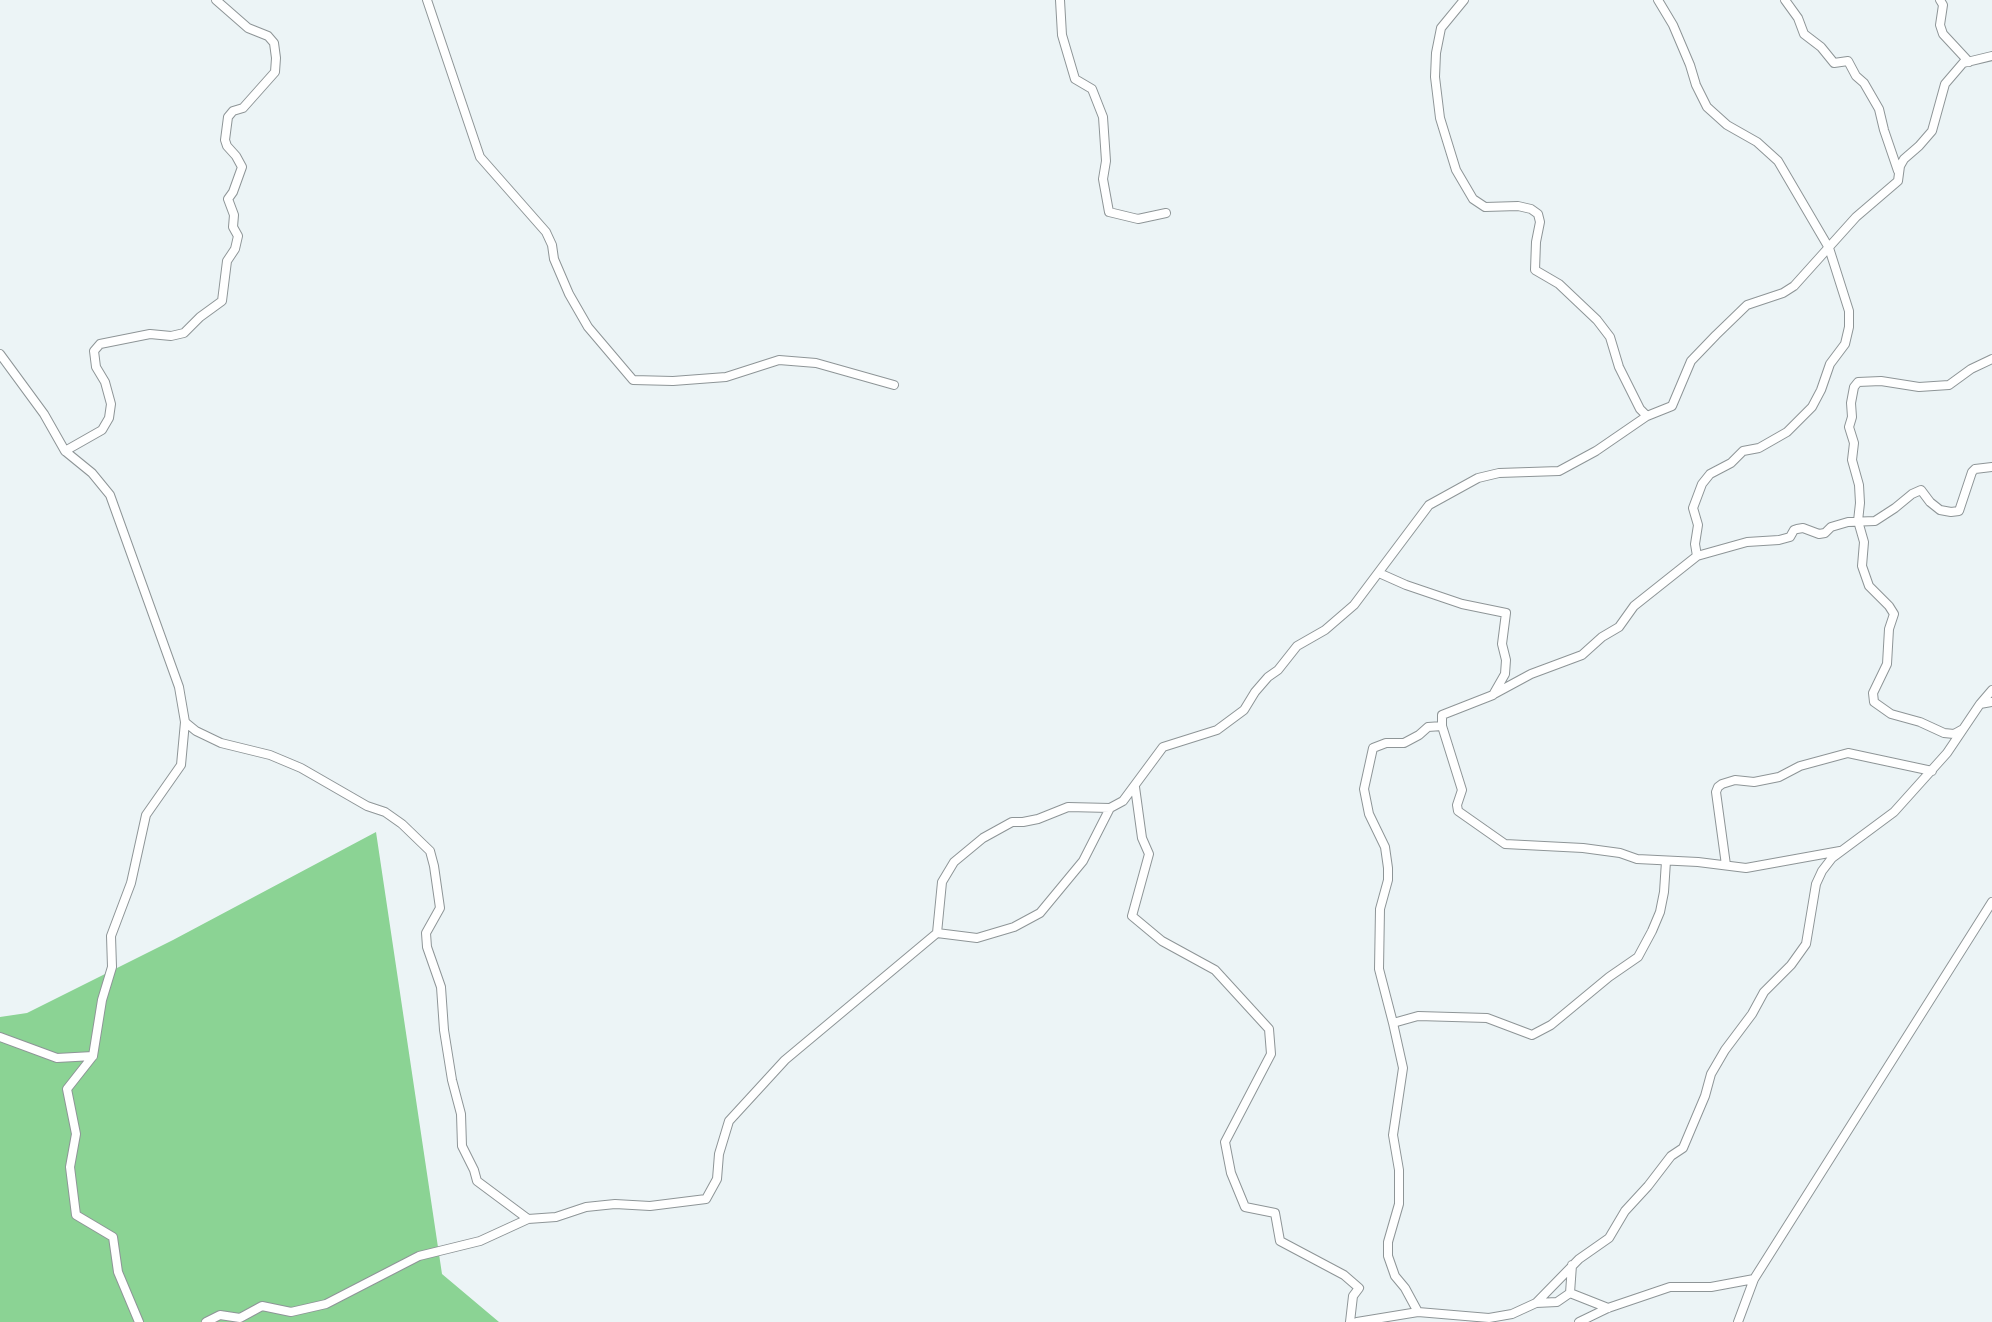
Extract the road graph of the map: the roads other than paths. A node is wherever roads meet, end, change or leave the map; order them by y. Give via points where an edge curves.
1 (216, 0) edge
2 (427, 0) edge
3 (1060, 0) edge
4 (1464, 0) edge
5 (1658, 0) edge
6 (1785, 0) edge
7 (1940, 0) edge
8 (1992, 57) edge
9 (1969, 62) junction
10 (1899, 172) junction
11 (1166, 213) dead end
12 (1829, 248) junction
13 (0, 354) edge
14 (1992, 360) edge
15 (894, 385) dead end
16 (1647, 416) junction
17 (65, 451) junction
18 (1992, 467) edge
19 (1858, 521) junction
20 (1697, 556) junction
21 (1380, 573) junction
22 (1992, 690) edge
23 (1492, 695) junction
24 (1992, 702) edge
25 (1980, 704) junction
26 (185, 722) junction
27 (1442, 726) junction
28 (1965, 728) junction
29 (1932, 771) junction
30 (1135, 787) junction
31 (1110, 808) junction
32 (1845, 851) junction
33 (1666, 861) junction
34 (1726, 865) junction
35 (1992, 902) edge
36 (937, 933) junction
37 (1394, 1023) junction
38 (0, 1037) edge
39 (93, 1056) junction
40 (528, 1219) junction
41 (1572, 1265) junction
42 (1754, 1279) junction
43 (1570, 1293) junction
44 (1536, 1303) junction
45 (1608, 1308) junction
46 (1418, 1312) junction
47 (1487, 1320) edge
48 (139, 1322) edge
49 (206, 1322) edge
50 (1350, 1322) edge
51 (1357, 1322) edge
52 (1579, 1322) edge
53 (1738, 1322) edge

1 - 17 street via 249,28 268,36 274,43 276,57 275,72 243,108 228,117 225,140 242,167 228,199 238,236 227,261 222,301 184,333 150,334 100,344 94,351 111,404 109,418 102,430
2 - 15 street via 480,157 546,232 569,294 588,327 633,380 726,377 779,360 816,363
3 - 11 street via 1062,35 1075,80 1092,89 1103,117 1103,178 1109,212 1138,219
4 - 16 street via 1441,28 1436,53 1440,118 1456,171 1473,199 1485,207 1518,206 1538,214 1535,270 1559,284 1597,320 1610,337 1619,367
5 - 12 street via 1673,25 1707,107 1778,161
6 - 10 street via 1804,34 1834,63 1848,61 1864,83 1879,109
7 - 9 street via 1943,33
8 - 9 street
9 - 10 street via 1963,63 1945,84 1932,131 1904,159
10 - 12 street via 1898,181 1856,217
12 - 16 street via 1794,286 1748,305 1691,361 1672,406
12 - 20 street via 1848,311 1845,344 1830,364 1812,407 1787,432 1760,448 1743,451 1702,484 1693,508 1698,525
13 - 17 street via 44,414
14 - 19 street via 1949,385 1919,387 1881,381 1855,384 1849,427 1859,485
16 - 21 street via 1559,471 1499,473 1478,478 1429,505
17 - 26 street via 92,473 110,495 178,687
18 - 19 street via 1972,472 1959,511 1940,510 1921,490 1875,520
19 - 20 street via 1819,534 1797,529 1790,537 1779,540 1747,542
19 - 28 street via 1864,542 1862,566 1869,586 1894,614 1887,664 1873,693 1874,702 1891,714 1944,733 1954,734
20 - 23 street via 1634,606 1619,627 1582,655 1531,674
21 - 23 street via 1462,604 1506,613 1502,644 1506,674
21 - 30 street via 1354,605 1325,630 1297,646 1255,692 1244,710 1217,730 1163,747
22 - 25 street
23 - 27 street via 1442,715
24 - 25 street
25 - 28 street
26 - 39 street via 181,765 146,815 131,883 111,936 112,967
26 - 40 street via 221,743 270,754 367,806 386,812 430,851 441,908 426,933 427,947 441,987 447,1050 461,1114 462,1146 477,1181
27 - 33 street via 1462,790 1458,811 1505,844 1583,848
27 - 37 street via 1428,728 1404,743 1373,748 1364,789 1369,814 1385,847 1388,868 1389,880 1380,909 1379,969
28 - 29 street
29 - 32 street via 1894,812
29 - 34 street via 1848,753 1800,766 1779,777 1722,784 1716,792
30 - 31 street via 1123,801
30 - 50 street via 1142,838 1149,854 1132,916 1162,941 1215,970 1269,1029 1271,1054 1225,1142 1231,1173 1245,1208 1275,1213 1280,1240 1344,1275 1359,1288 1353,1296
31 - 36 street via 1083,861 1040,913 1014,927 977,938
31 - 36 street via 1068,807 1038,819 1012,822 983,838 954,862 942,882
32 - 34 street via 1746,868
32 - 41 street via 1832,858 1816,884 1806,944 1764,992 1711,1074 1683,1148 1671,1156 1625,1211 1609,1238
33 - 34 street
33 - 37 street via 1660,912 1638,957 1551,1025 1532,1035 1487,1018 1418,1016
35 - 42 street
36 - 40 street via 785,1060 729,1121 719,1154 717,1179 706,1199 650,1206 586,1207 556,1217
37 - 46 street via 1403,1068 1393,1135 1400,1204 1388,1242 1388,1256 1395,1276
38 - 39 street via 57,1058
39 - 48 street via 67,1089 76,1134 70,1167 76,1215 113,1238 118,1272
40 - 49 street via 480,1241 418,1256 326,1304 291,1312 262,1306 240,1318 220,1315
41 - 43 street
41 - 44 street
42 - 45 street via 1711,1287 1671,1287
42 - 53 street
43 - 44 street via 1557,1302
43 - 45 street
44 - 47 street
45 - 52 street
46 - 47 street
46 - 51 street

